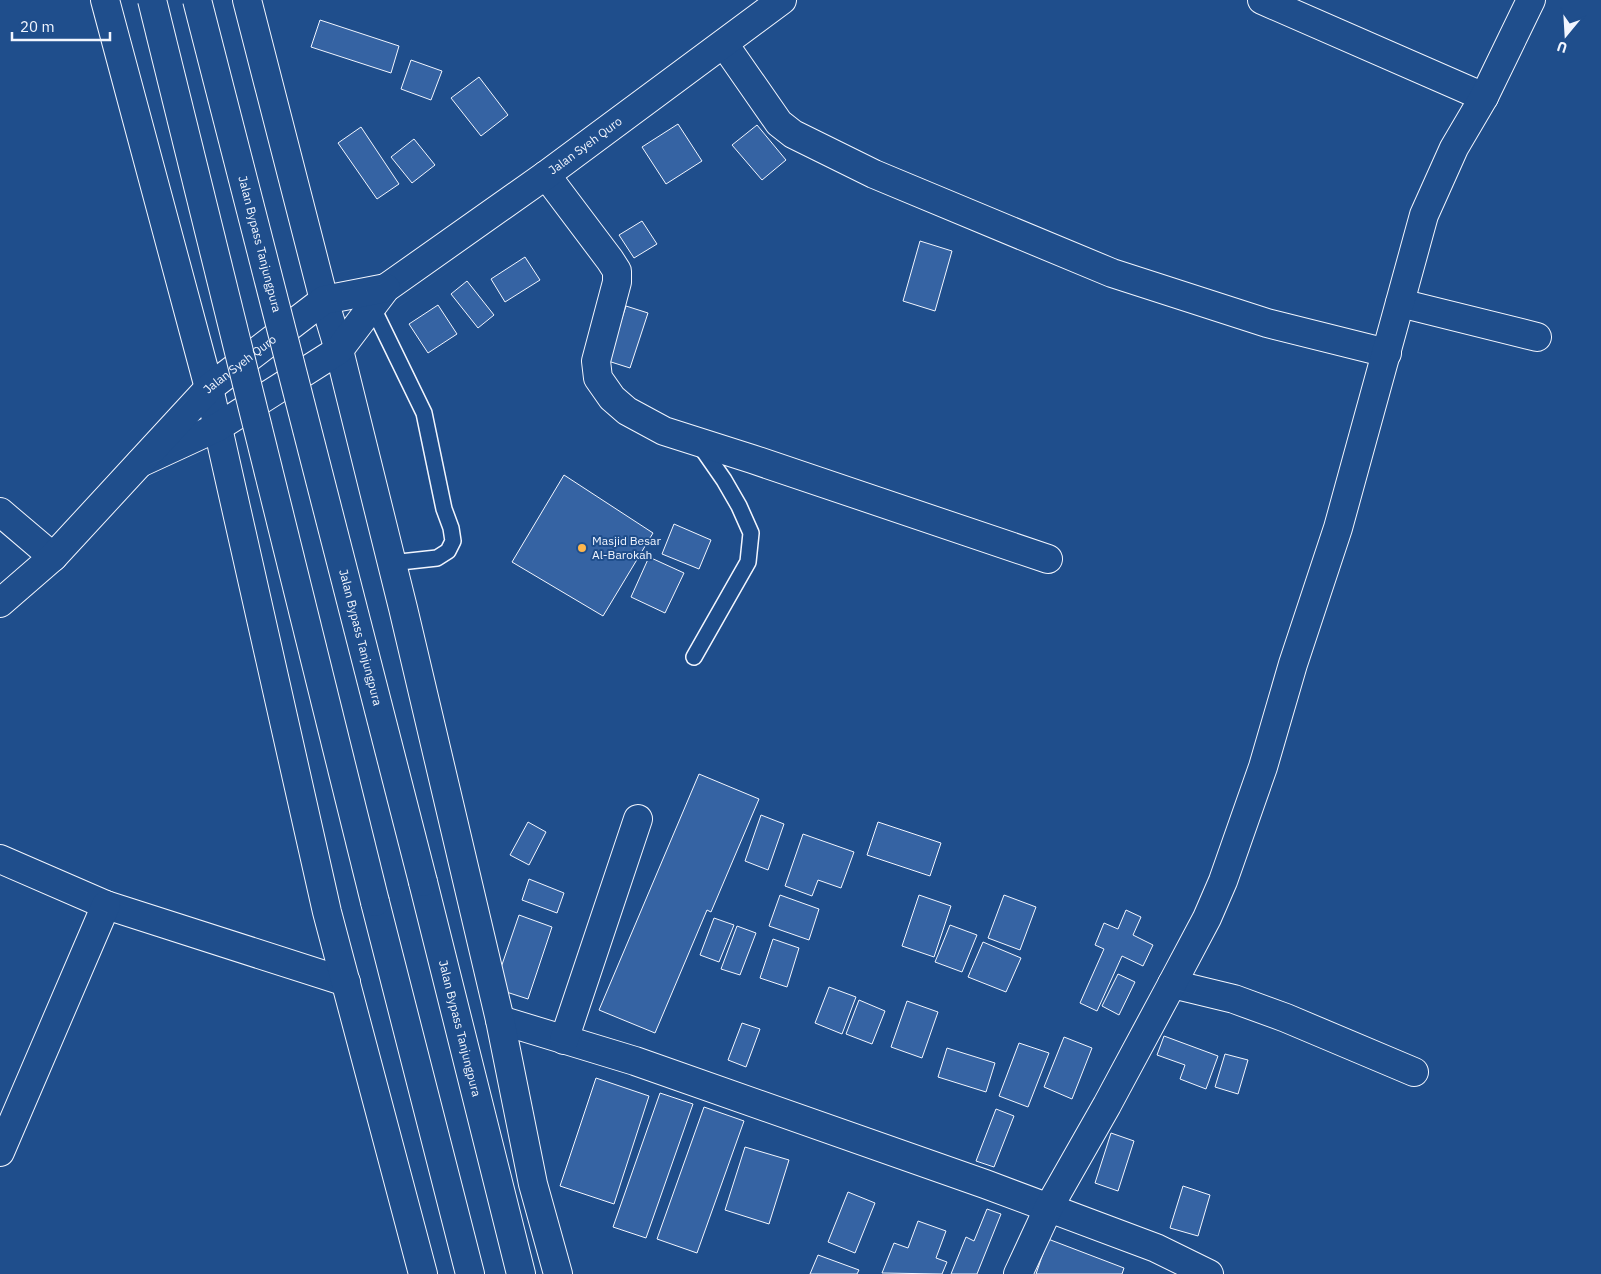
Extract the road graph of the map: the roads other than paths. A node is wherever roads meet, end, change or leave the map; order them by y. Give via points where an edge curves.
1 (105, 0) edge
2 (152, 0) edge
3 (197, 0) edge
4 (247, 0) edge
5 (782, 0) edge
6 (1262, 0) edge
7 (1530, 0) edge
8 (724, 44) junction
9 (1484, 97) junction
10 (546, 174) junction
11 (379, 297) junction
12 (324, 300) junction
13 (1400, 303) junction
14 (1537, 337) dead end
15 (339, 350) junction
16 (1387, 353) junction
17 (209, 388) junction
18 (218, 427) junction
19 (697, 441) junction
20 (140, 463) junction
21 (0, 512) edge
22 (53, 557) junction
23 (1048, 559) dead end
24 (392, 563) junction
25 (0, 603) edge
26 (694, 657) dead end
27 (638, 819) dead end
28 (0, 859) edge
29 (106, 905) junction
30 (346, 982) junction
31 (1172, 984) junction
32 (500, 1020) junction
33 (564, 1040) junction
34 (1414, 1072) dead end
35 (0, 1152) edge
36 (1049, 1206) junction
37 (423, 1274) edge
38 (470, 1274) edge
39 (521, 1274) edge
40 (558, 1274) edge
41 (1018, 1274) edge
42 (1209, 1274) edge

1 - 17 main road
2 - 38 main road, bridge
3 - 39 main road, Jalan Bypass Tanjungpura, bridge
4 - 12 main road
5 - 8 main road, Jalan Syeh Quro
6 - 9 main road
7 - 9 main road
8 - 10 main road, Jalan Syeh Quro
8 - 16 main road via 779,124 874,174 1112,273 1267,323
9 - 13 main road via 1454,148 1424,215
10 - 11 main road, Jalan Syeh Quro
10 - 19 main road via 617,271 596,361 598,378 612,398 627,411 664,431
11 - 12 main road, Jalan Syeh Quro
11 - 15 main road, Jalan Syeh Quro
11 - 24 lane via 424,413 453,542 448,551 437,558
12 - 15 main road
12 - 17 main road, Jalan Syeh Quro
13 - 14 main road
13 - 16 main road
15 - 18 main road, Jalan Syeh Quro
15 - 24 main road
16 - 31 main road via 1338,528 1263,767 1208,918
17 - 18 main road
17 - 20 main road, Jalan Syeh Quro
18 - 20 main road, Jalan Syeh Quro
18 - 30 main road via 325,903
19 - 23 main road
19 - 26 lane via 724,480 751,534 748,562
20 - 22 main road, Jalan Syeh Quro
21 - 22 main road
22 - 25 main road, Jalan Syeh Quro
24 - 32 main road
27 - 33 main road
28 - 29 main road
29 - 30 main road
29 - 35 main road
30 - 37 main road
31 - 34 main road via 1243,1002
31 - 36 main road
32 - 33 main road
32 - 40 main road via 533,1184
33 - 36 main road via 635,1061
36 - 41 main road
36 - 42 main road via 1156,1248

